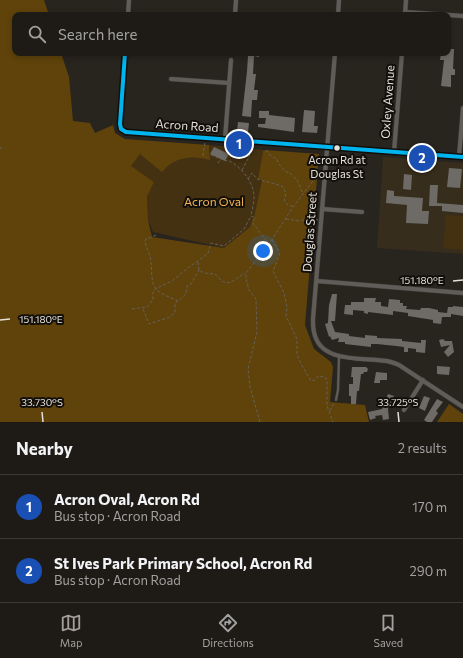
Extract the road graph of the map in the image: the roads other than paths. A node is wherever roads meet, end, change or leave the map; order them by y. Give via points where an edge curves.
1 (129, 0) edge
2 (236, 0) edge
3 (339, 0) edge
4 (406, 0) edge
5 (128, 12) edge
6 (235, 12) edge
7 (338, 12) edge
8 (405, 12) edge
9 (451, 15) edge
10 (463, 16) edge
11 (125, 56) edge
12 (335, 56) edge
13 (402, 56) edge
14 (231, 60) dead end
15 (171, 79) dead end
16 (229, 83) junction
17 (463, 108) edge
18 (225, 139) junction
19 (327, 147) junction
20 (394, 152) junction
21 (461, 157) edge
22 (322, 209) junction
23 (362, 212) dead end
24 (317, 282) junction
25 (463, 293) edge
26 (339, 357) junction
27 (423, 380) junction
28 (336, 400) road end
29 (463, 407) edge
30 (404, 410) dead end

1 - 5 street
2 - 6 street
3 - 7 street
4 - 8 street
9 - 10 street
11 - 18 street, Acron Road via 121,129 126,132
12 - 19 street, Douglas Street
13 - 20 street, Oxley Avenue
14 - 16 street
15 - 16 street
16 - 18 street
17 - 21 street
18 - 19 street, Acron Road
19 - 20 street, Acron Road
19 - 22 street, Douglas Street
20 - 21 street, Acron Road
22 - 23 street
22 - 24 street, Douglas Street
24 - 25 street
24 - 26 street, Douglas Street via 314,333 319,344 327,352
26 - 27 street via 388,361
26 - 28 lane
27 - 29 street
27 - 30 street

